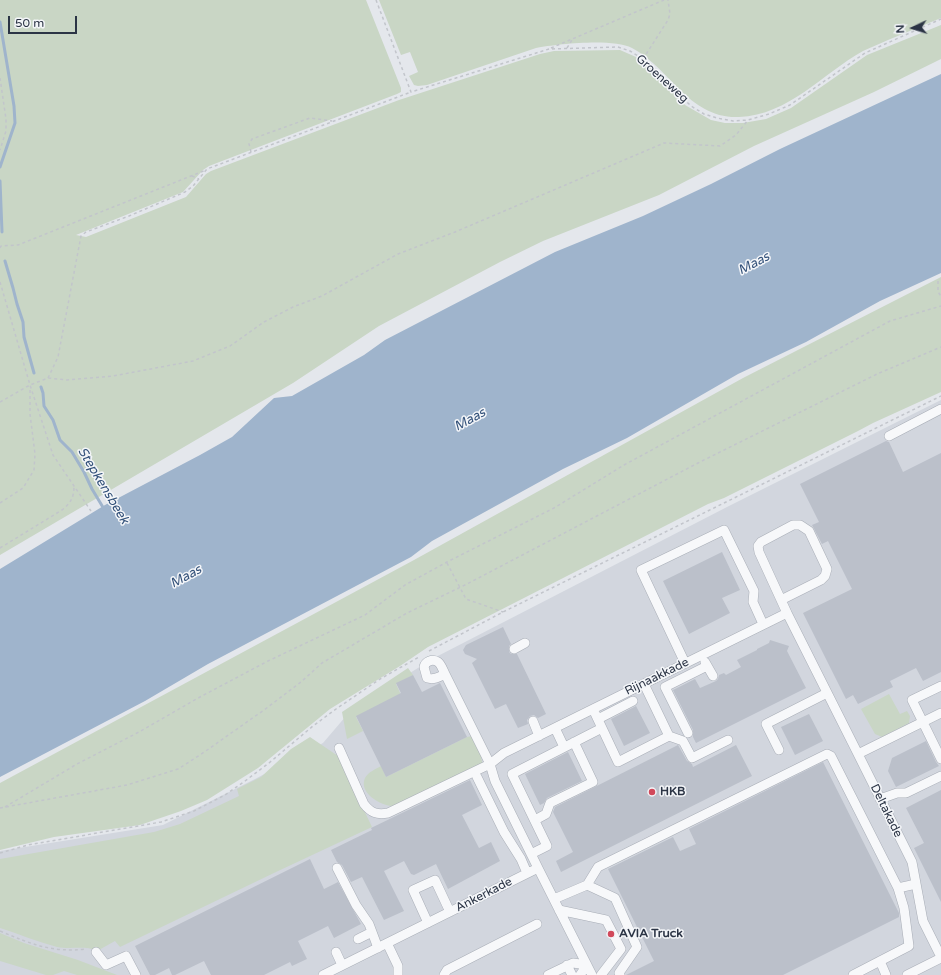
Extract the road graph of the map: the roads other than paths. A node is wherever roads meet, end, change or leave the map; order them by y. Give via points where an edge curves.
1 (941, 409) edge
2 (889, 436) dead end
3 (781, 600) junction
4 (787, 613) junction
5 (763, 624) junction
6 (525, 643) dead end
7 (514, 649) dead end
8 (702, 655) junction
9 (685, 663) junction
10 (707, 666) junction
11 (445, 674) dead end
12 (712, 676) dead end
13 (644, 684) junction
14 (941, 686) edge
15 (827, 693) junction
16 (633, 701) dead end
17 (593, 709) junction
18 (941, 713) edge
19 (598, 719) junction
20 (533, 721) dead end
21 (923, 722) junction
22 (555, 728) junction
23 (602, 728) junction
24 (688, 733) dead end
25 (539, 736) junction
26 (669, 736) junction
27 (728, 740) dead end
28 (574, 742) junction
29 (564, 747) junction
30 (339, 748) dead end
31 (779, 750) dead end
32 (858, 754) junction
33 (941, 759) edge
34 (490, 764) junction
35 (941, 776) edge
36 (478, 777) dead end
37 (880, 800) junction
38 (535, 820) junction
39 (531, 854) junction
40 (337, 868) dead end
41 (538, 868) junction
42 (528, 873) junction
43 (916, 884) junction
44 (587, 885) junction
45 (898, 888) junction
46 (554, 899) junction
47 (559, 910) junction
48 (450, 912) junction
49 (428, 922) junction
50 (537, 924) dead end
51 (372, 932) junction
52 (358, 939) dead end
53 (382, 945) junction
54 (96, 952) road end
55 (336, 952) dead end
56 (941, 958) edge
57 (880, 961) junction
58 (342, 965) junction
59 (587, 965) junction
60 (567, 966) junction
61 (136, 975) edge
62 (323, 975) edge
63 (398, 975) edge
64 (444, 975) edge
65 (548, 975) edge
66 (572, 975) edge
67 (580, 975) edge
68 (592, 975) edge
69 (601, 975) edge
70 (620, 975) edge
71 (853, 975) edge
72 (886, 975) edge
73 (907, 975) edge

1 - 2 street
3 - 3 street via 758,546 793,525 800,525 809,531 826,569 826,576
3 - 4 street
4 - 5 street, Rijnaakkade
4 - 15 street
5 - 8 street, Rijnaakkade
5 - 9 street via 753,602 754,591 724,530 641,570
6 - 7 street
8 - 9 street, Rijnaakkade
8 - 10 street
9 - 13 street, Rijnaakkade
10 - 12 street
10 - 24 street via 665,687
11 - 34 street
13 - 17 street, Rijnaakkade
13 - 26 street
14 - 21 street via 912,700
15 - 31 street via 766,724
15 - 32 street
16 - 19 street
17 - 19 street
17 - 22 street, Rijnaakkade
18 - 21 street
19 - 23 street
20 - 25 street
21 - 32 street
21 - 33 street
22 - 25 street, Rijnaakkade
22 - 29 street
23 - 26 street via 618,762
23 - 28 street
25 - 34 street, Rijnaakkade via 504,753
26 - 27 street via 683,741 692,758
28 - 29 street
28 - 38 street via 593,782 550,804 546,814
29 - 38 street via 512,774
30 - 34 street, Rijnaakkade via 364,804 370,811 381,815
32 - 37 street, Deltakade
34 - 39 street via 495,781
35 - 37 street via 906,793 897,793
36 - 42 street via 504,832
37 - 43 street, Deltakade via 912,862
38 - 39 street via 547,846
39 - 41 street
40 - 51 street
41 - 42 street, Ankerkade
41 - 46 street
42 - 48 street, Ankerkade
43 - 45 street
43 - 56 street, Deltakade via 923,921
44 - 45 street via 598,867 827,754 831,756
44 - 46 street
44 - 70 street via 615,898 637,947
45 - 57 street via 904,908 909,946
46 - 47 street
47 - 59 street
47 - 69 street via 606,920 621,949
48 - 49 street, Ankerkade
48 - 49 street via 434,880 413,890
49 - 53 street, Ankerkade
50 - 64 street via 447,970
51 - 52 street
51 - 53 street
53 - 58 street, Ankerkade
53 - 63 street via 398,966
54 - 61 street via 106,965 126,956
55 - 58 street
56 - 73 street
57 - 71 street
57 - 72 street
58 - 62 street, Ankerkade
59 - 60 street via 573,963
59 - 67 street
59 - 68 street
60 - 65 street
60 - 66 street

